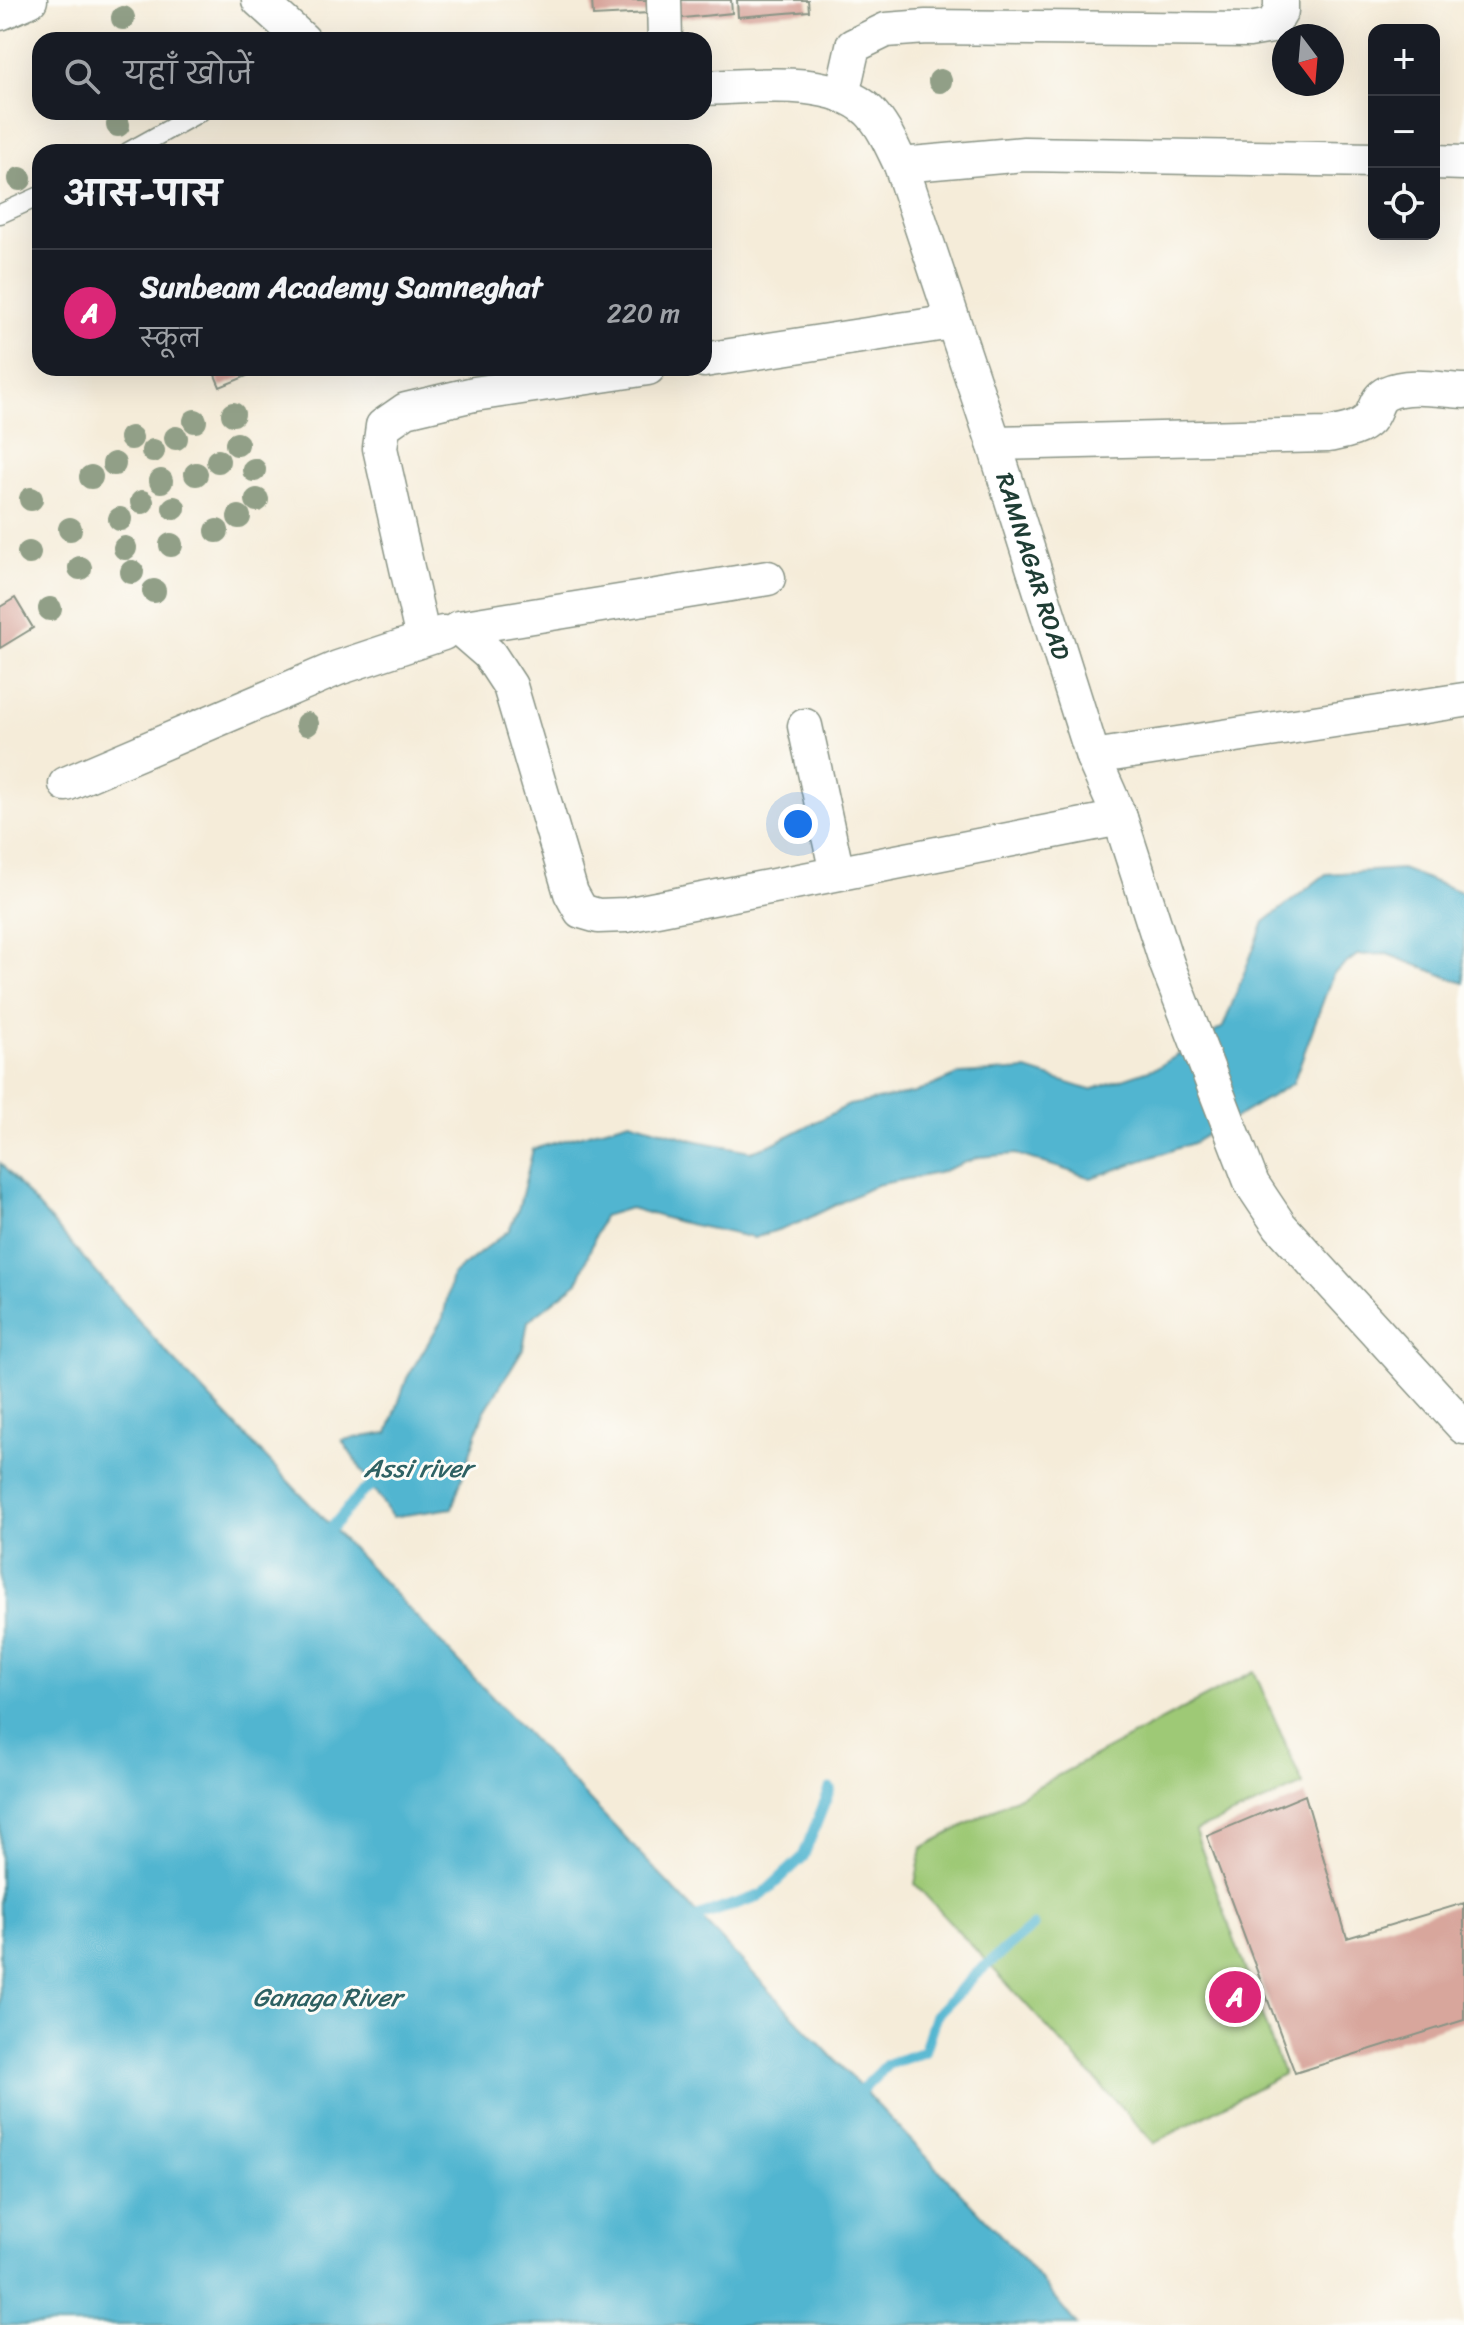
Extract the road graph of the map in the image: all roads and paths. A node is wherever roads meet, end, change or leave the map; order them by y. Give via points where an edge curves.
1 (30, 0) edge
2 (259, 0) edge
3 (664, 0) edge
4 (1281, 0) edge
5 (0, 13) edge
6 (294, 32) edge
7 (665, 32) edge
8 (712, 88) edge
9 (842, 95) junction
10 (186, 120) edge
11 (142, 144) edge
12 (1368, 160) edge
13 (1440, 162) edge
14 (1464, 163) edge
15 (901, 165) junction
16 (32, 200) edge
17 (0, 214) edge
18 (952, 322) junction
19 (712, 359) edge
20 (594, 376) edge
21 (1464, 391) edge
22 (994, 443) junction
23 (768, 578) dead end
24 (459, 628) junction
25 (423, 639) junction
26 (1464, 700) edge
27 (805, 726) dead end
28 (1093, 757) junction
29 (66, 784) dead end
30 (1120, 818) junction
31 (837, 873) junction
32 (1464, 1427) edge

1 - 5 street
2 - 6 street
3 - 7 street
4 - 9 street via 1272,26 1249,30 886,30 853,46
8 - 9 street, RAMNAGAR ROAD via 798,86
9 - 15 street, RAMNAGAR ROAD via 868,111
10 - 11 lane
12 - 15 street via 1024,154
13 - 14 street
15 - 18 street, RAMNAGAR ROAD
16 - 17 lane
18 - 19 street
18 - 22 street, RAMNAGAR ROAD
20 - 25 street via 406,410 383,426 380,448
21 - 22 street via 1388,392 1369,419 1352,430 1328,435
22 - 28 street, RAMNAGAR ROAD
23 - 24 street
24 - 25 street
24 - 31 street via 489,654 510,686 571,893 581,911 626,915
25 - 29 street via 338,668
26 - 28 street
27 - 31 street
28 - 30 street, RAMNAGAR ROAD
30 - 31 street
30 - 32 street, RAMNAGAR ROAD via 1167,964 1252,1184 1280,1226

